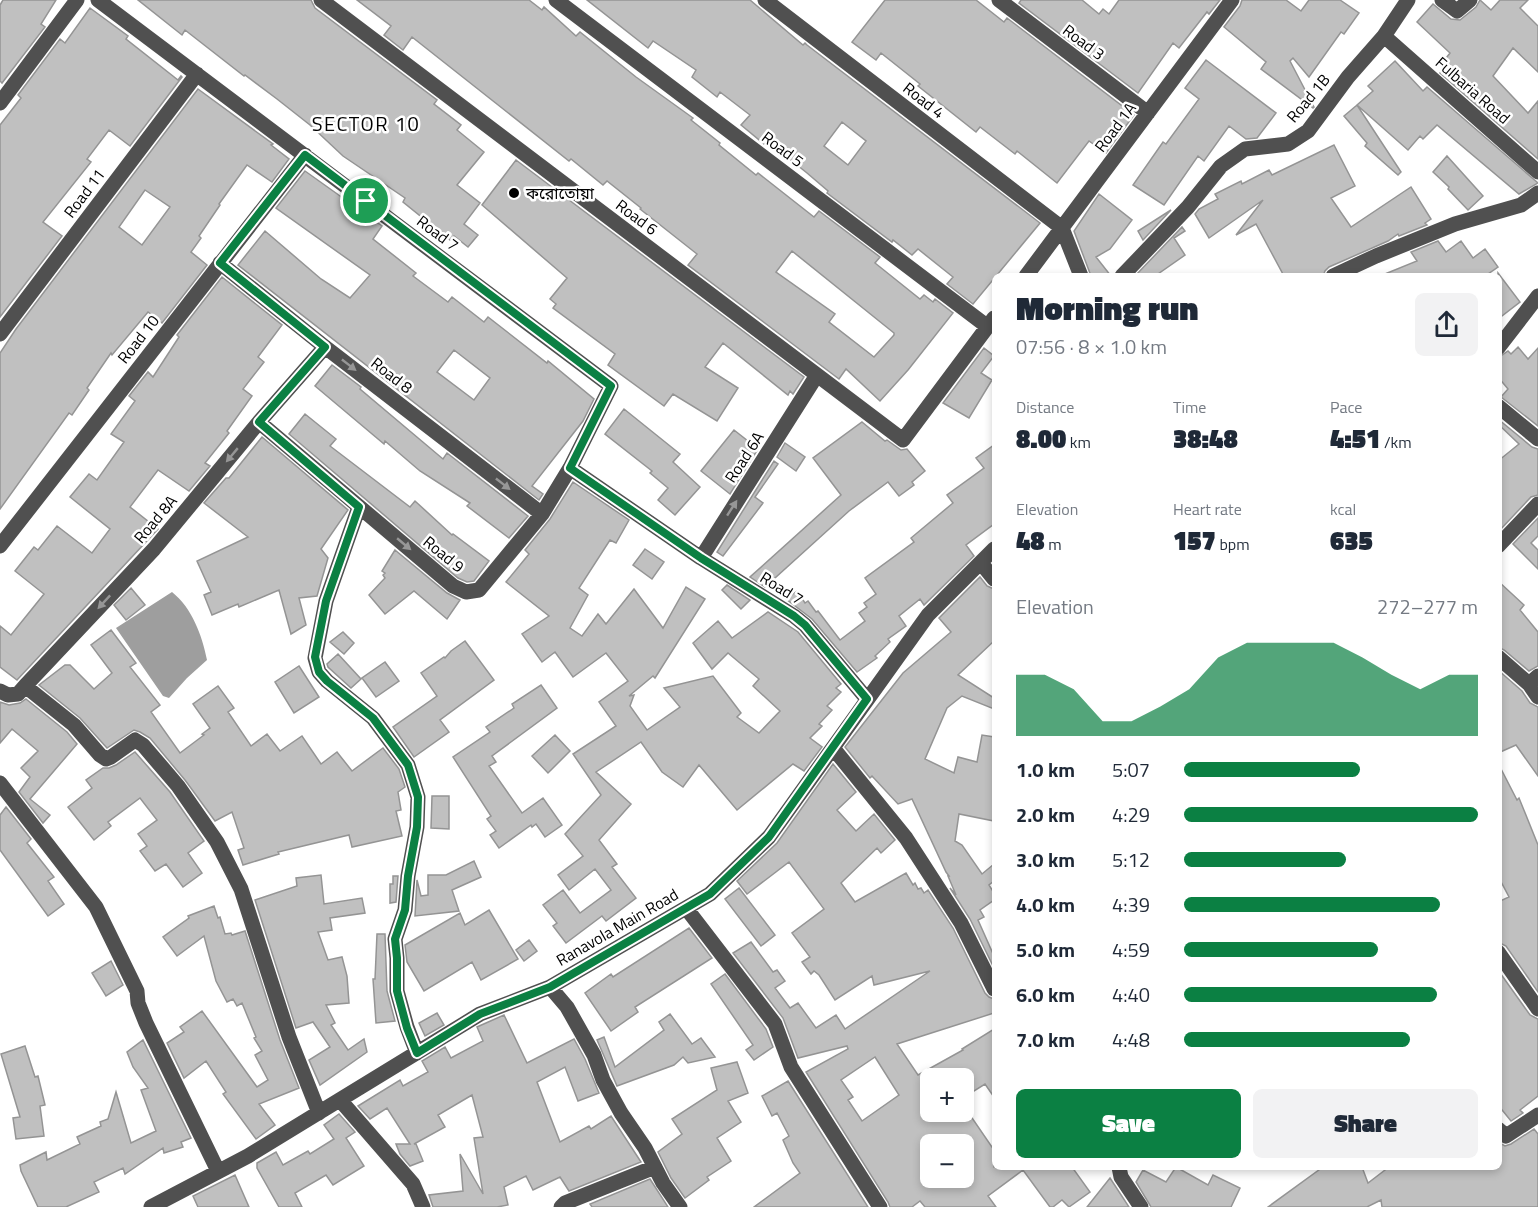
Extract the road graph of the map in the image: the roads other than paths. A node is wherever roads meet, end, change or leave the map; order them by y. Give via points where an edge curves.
1 (77, 0) edge
2 (98, 0) edge
3 (321, 0) edge
4 (556, 0) edge
5 (765, 0) edge
6 (999, 0) edge
7 (1408, 0) edge
8 (1442, 0) edge
9 (1470, 0) edge
10 (1228, 1) edge
11 (1384, 36) junction
12 (197, 74) junction
13 (0, 103) edge
14 (1148, 113) junction
15 (305, 155) junction
16 (1538, 172) edge
17 (1538, 193) edge
18 (1062, 228) junction
19 (220, 263) junction
20 (1028, 273) edge
21 (1080, 273) edge
22 (1125, 273) edge
23 (1339, 273) edge
24 (1538, 296) edge
25 (991, 322) edge
26 (0, 334) edge
27 (1502, 343) edge
28 (325, 347) junction
29 (817, 375) junction
30 (611, 386) joint
31 (1502, 409) edge
32 (259, 422) junction
33 (1538, 439) edge
34 (570, 468) junction
35 (1538, 504) edge
36 (359, 507) junction
37 (542, 514) junction
38 (1502, 542) edge
39 (0, 546) edge
40 (992, 551) edge
41 (701, 558) junction
42 (981, 563) junction
43 (992, 577) edge
44 (1502, 660) edge
45 (1533, 680) edge
46 (25, 686) junction
47 (0, 691) edge
48 (1538, 697) edge
49 (867, 699) junction
50 (833, 748) junction
51 (0, 783) edge
52 (686, 908) junction
53 (1502, 958) edge
54 (992, 985) edge
55 (550, 987) junction
56 (1538, 1009) edge
57 (417, 1053) junction
58 (340, 1100) junction
59 (319, 1113) junction
60 (1538, 1115) edge
61 (1502, 1132) edge
62 (655, 1167) junction
63 (1120, 1170) edge
64 (218, 1172) junction
65 (151, 1207) edge
66 (423, 1207) edge
67 (561, 1207) edge
68 (680, 1207) edge
69 (880, 1207) edge
70 (1141, 1207) edge

1 - 13 street
2 - 12 street, Road 7
3 - 29 street, Road 6
4 - 25 street, Road 5
5 - 18 street, Road 4
6 - 14 street, Road 3
7 - 11 street, Road 1B
8 - 9 street via 1457,11
10 - 14 street, Road 1A
11 - 16 street, Fulbaria Road
11 - 22 street, Road 1B via 1308,131 1288,144 1245,148 1221,166
12 - 15 street, Road 7
12 - 26 street, Road 11
14 - 18 street, Road 1A
15 - 19 street, Road 10
15 - 30 street, Road 7
17 - 23 street via 1521,205 1455,224
18 - 20 street, Road 1A
18 - 21 street
19 - 28 street, Road 8
19 - 39 street, Road 10
24 - 27 street
25 - 29 street, Road 6 via 903,440
28 - 32 street, Road 8A
28 -> 37 street, Road 8
41 -> 29 street, Road 6A
30 - 34 street, Road 9
31 - 33 street
32 - 36 street, Road 9
32 -> 46 street, Road 8A via 153,549
34 - 37 street, Road 9
34 - 41 street, Road 7
35 - 38 street
36 -> 37 street, Road 9 via 453,586 466,592 479,590
36 - 57 street via 326,601 315,657 319,672 373,718 408,765 418,797 405,910 395,939 397,991
40 - 42 street, Ranavola Main Road
41 - 49 street, Road 7 via 805,625
42 - 43 street
42 - 49 street, Ranavola Main Road via 928,615
44 - 45 street
45 - 48 street
46 - 47 street via 18,694
46 - 59 street via 74,725 106,759 135,740 142,745 178,786 217,842 242,888 289,1037
49 - 50 street, Ranavola Main Road
50 - 52 street, Ranavola Main Road via 769,837 710,894
50 - 54 street via 906,838 961,923
51 - 64 street via 96,907 136,991 146,1023
52 - 55 street, Ranavola Main Road
52 - 69 street via 775,1024 791,1067
53 - 56 street
55 - 57 street, Ranavola Main Road via 480,1014
55 - 62 street via 567,1006 603,1080
57 - 58 street, Ranavola Main Road
58 - 59 street, Ranavola Main Road
58 - 66 street via 413,1184
59 - 64 street, Ranavola Main Road
60 - 61 street via 1506,1136
62 - 67 street
62 - 68 street
63 - 70 street
64 - 65 street, Ranavola Main Road

